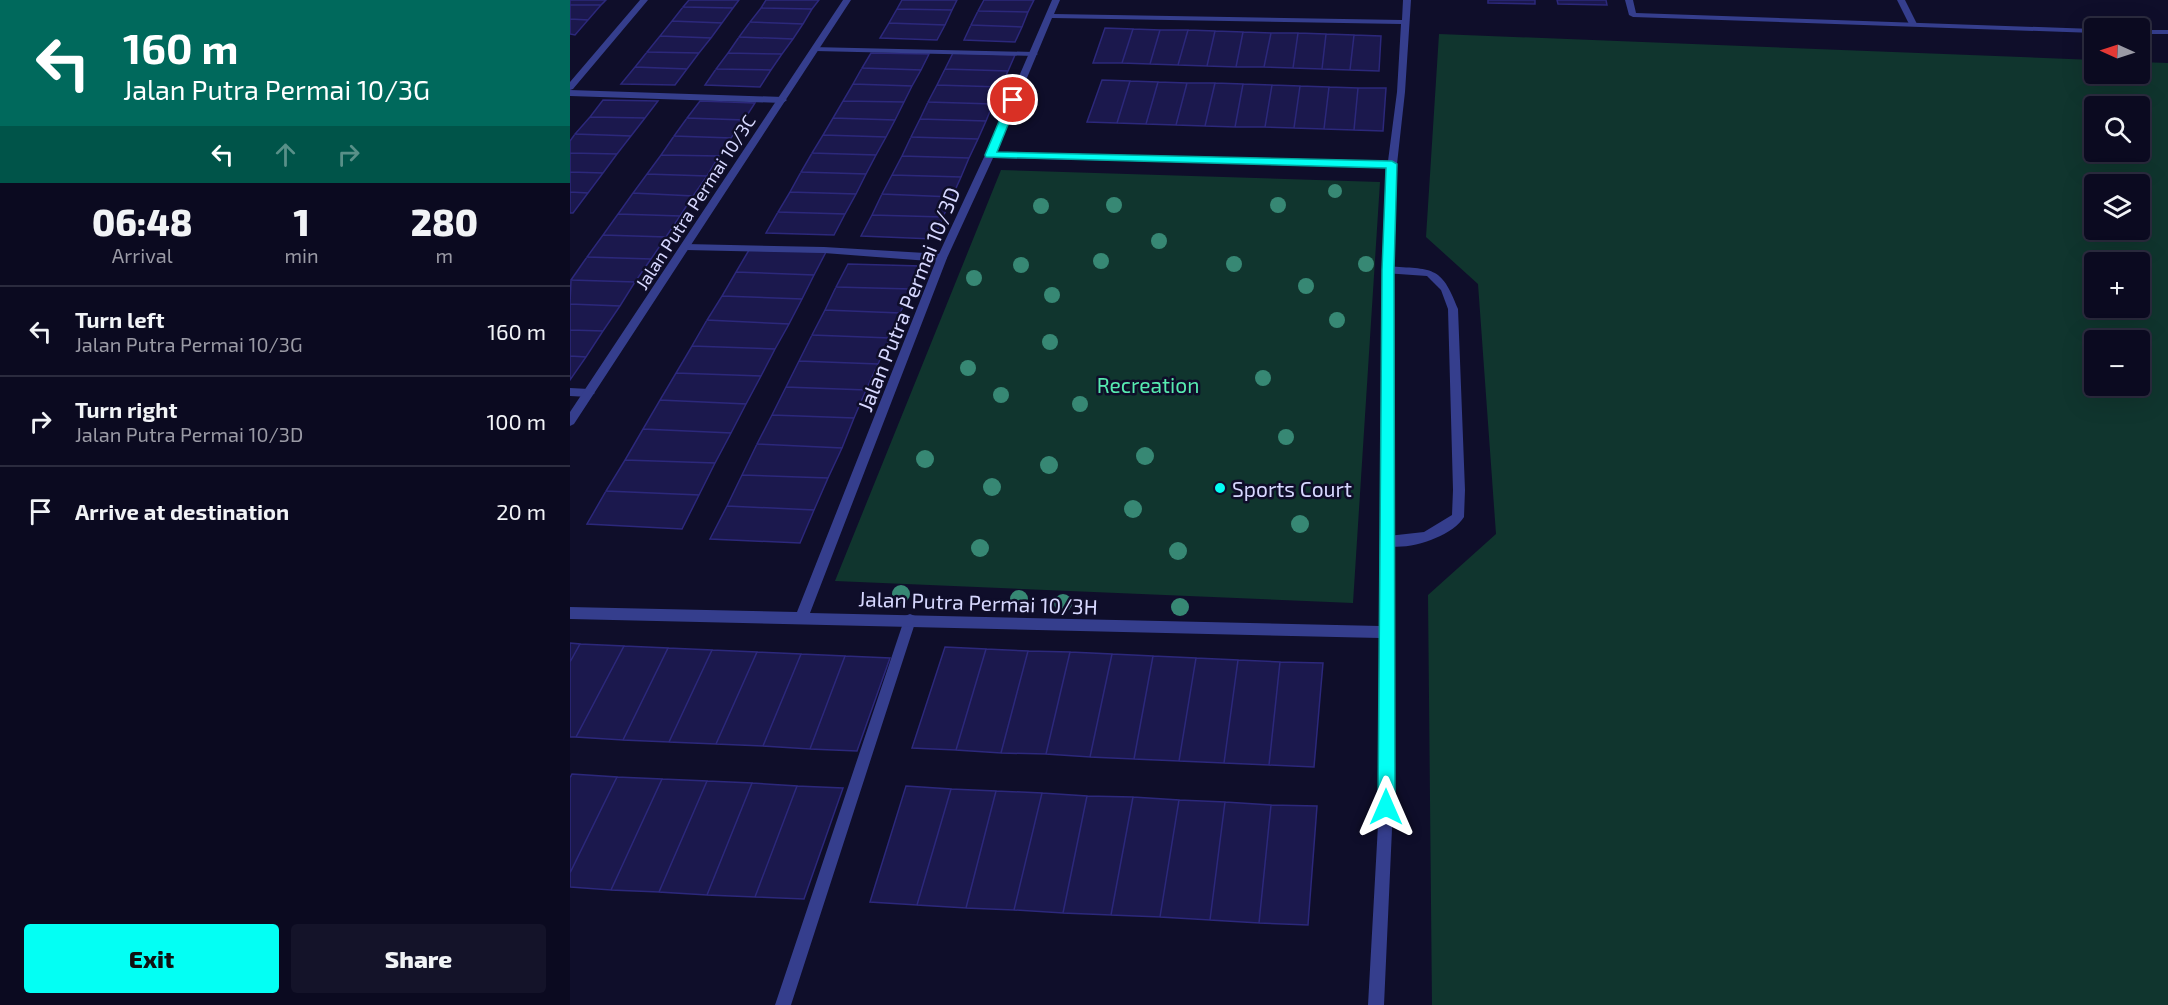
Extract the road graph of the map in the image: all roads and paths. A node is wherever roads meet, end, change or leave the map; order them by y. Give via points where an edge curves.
1 (644, 0) edge
2 (847, 0) edge
3 (1056, 0) edge
4 (1407, 0) edge
5 (1629, 0) edge
6 (1901, 0) edge
7 (1050, 16) junction
8 (1404, 22) junction
9 (1913, 24) junction
10 (2084, 31) edge
11 (2150, 32) edge
12 (2168, 32) edge
13 (815, 49) junction
14 (1034, 54) junction
15 (570, 87) edge
16 (570, 93) edge
17 (783, 100) junction
18 (990, 155) junction
19 (1392, 164) junction
20 (686, 247) junction
21 (942, 258) junction
22 (1388, 270) junction
23 (570, 392) edge
24 (589, 393) junction
25 (570, 421) edge
26 (1388, 541) junction
27 (570, 613) edge
28 (802, 616) junction
29 (910, 620) junction
30 (1386, 632) junction
31 (783, 1005) edge
32 (1376, 1005) edge

1 - 15 street
2 - 13 street, Jalan Putra Permai 10/3C
3 - 7 street, Jalan Putra Permai 10/3D
4 - 8 street
5 - 9 street via 1633,15
6 - 9 street
7 - 8 street
7 - 14 street, Jalan Putra Permai 10/3D
8 - 19 street
9 - 10 street
11 - 12 street
13 - 14 street
13 - 17 street, Jalan Putra Permai 10/3C
14 - 18 street, Jalan Putra Permai 10/3D
16 - 17 street
17 - 20 street, Jalan Putra Permai 10/3C
18 - 19 street
18 - 21 street, Jalan Putra Permai 10/3D
19 - 22 street
20 - 21 street
20 - 24 street, Jalan Putra Permai 10/3C
21 - 28 street, Jalan Putra Permai 10/3D
22 - 26 street
22 - 26 street via 1430,273 1445,288 1453,309 1459,490 1458,517 1442,530 1416,541
23 - 24 street
24 - 25 street, Jalan Putra Permai 10/3C
26 - 30 street
27 - 28 street, Jalan Putra Permai 10/3H
28 - 29 street, Jalan Putra Permai 10/3H
29 - 30 street, Jalan Putra Permai 10/3H
29 - 31 street
30 - 32 street via 1386,807

